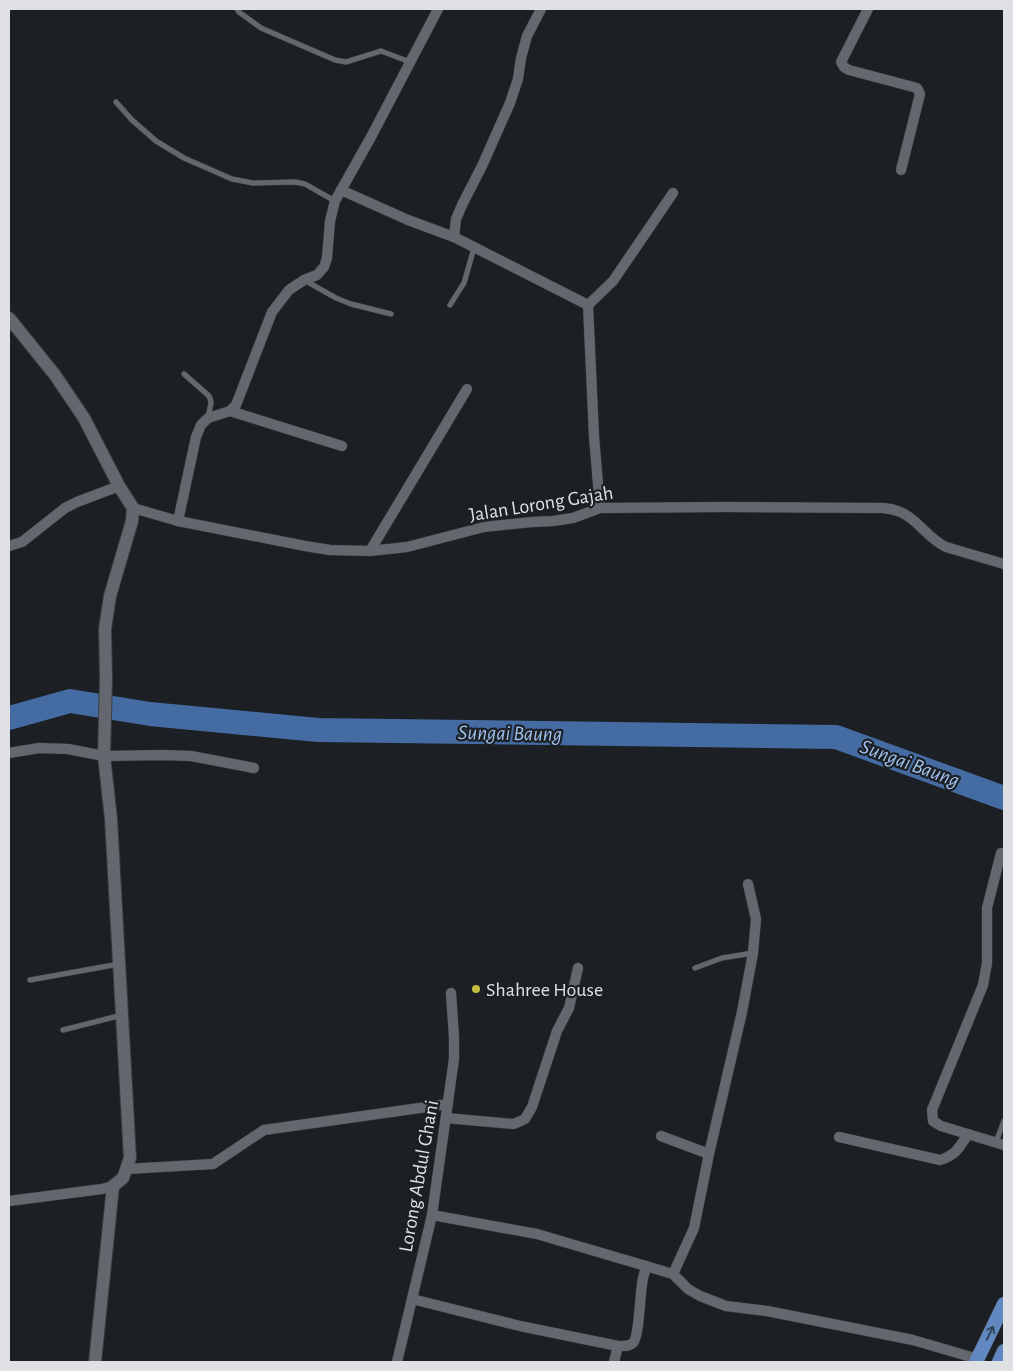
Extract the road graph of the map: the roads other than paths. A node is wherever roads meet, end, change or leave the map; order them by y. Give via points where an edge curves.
1 (237, 9) edge
2 (438, 9) edge
3 (542, 9) edge
4 (868, 9) edge
5 (411, 62) junction
6 (116, 102) dead end
7 (901, 170) dead end
8 (341, 190) junction
9 (673, 192) dead end
10 (335, 200) junction
11 (454, 238) junction
12 (474, 247) junction
13 (304, 280) junction
14 (450, 305) dead end
15 (588, 305) junction
16 (391, 314) dead end
17 (9, 318) edge
18 (184, 374) dead end
19 (468, 389) dead end
20 (230, 411) junction
21 (208, 418) junction
22 (342, 446) dead end
23 (119, 486) junction
24 (133, 508) junction
25 (600, 508) junction
26 (178, 521) junction
27 (9, 546) edge
28 (370, 551) junction
29 (1004, 564) edge
30 (9, 753) edge
31 (104, 755) junction
32 (254, 768) dead end
33 (1002, 853) dead end
34 (748, 884) dead end
35 (753, 953) junction
36 (120, 964) junction
37 (578, 968) dead end
38 (695, 968) dead end
39 (30, 980) dead end
40 (451, 993) dead end
41 (123, 1015) junction
42 (63, 1030) dead end
43 (448, 1104) junction
44 (446, 1118) junction
45 (1004, 1121) edge
46 (968, 1134) junction
47 (661, 1136) dead end
48 (839, 1137) dead end
49 (1000, 1144) edge
50 (709, 1154) junction
51 (127, 1169) junction
52 (113, 1186) junction
53 (9, 1201) edge
54 (432, 1215) junction
55 (646, 1266) junction
56 (673, 1274) junction
57 (412, 1299) junction
58 (1004, 1304) edge
59 (618, 1346) junction
60 (1004, 1351) edge
61 (977, 1360) edge
62 (95, 1362) edge
63 (397, 1362) edge
64 (614, 1362) edge
65 (999, 1362) edge

1 - 5 lane via 261,28 335,60 346,62 382,51
2 - 5 street
3 - 11 street via 527,36 510,103 456,219
4 - 7 street via 841,62 849,70 917,88 920,94
5 - 8 street
6 - 10 lane via 156,141 184,158 232,179 253,183 305,184
8 - 10 street
8 - 11 street
9 - 15 street via 614,281
10 - 13 street via 324,267 317,275
11 - 12 street
12 - 14 lane via 464,283
12 - 15 street
13 - 16 lane via 351,304
13 - 20 street via 289,290 272,312 236,405
15 - 25 street
17 - 23 street via 55,375 84,418
18 - 21 lane via 210,398
19 - 28 street
20 - 21 street
20 - 22 street
21 - 26 street via 196,437
23 - 24 street
23 - 27 street via 65,508 22,542
24 - 26 street, Jalan Lorong Gajah
24 - 31 street via 110,596 105,629
25 - 28 street, Jalan Lorong Gajah via 573,518 484,527 407,547
25 - 29 street, Jalan Lorong Gajah via 883,508 908,516 937,543
26 - 28 street, Jalan Lorong Gajah via 330,550
30 - 31 street via 39,748
31 - 32 street via 191,756
31 - 36 street via 112,819
33 - 46 street via 987,908 987,963 982,985 932,1110 933,1121
34 - 35 street via 756,917
35 - 38 lane via 725,957
35 - 50 street
36 - 39 lane
36 - 41 street
37 - 44 street via 570,1008 557,1031 532,1108 525,1120 514,1124
40 - 43 street, Lorong Abdul Ghani via 454,1058
41 - 42 lane
41 - 51 street via 130,1145
43 - 44 street, Lorong Abdul Ghani
43 - 51 street via 264,1130 213,1164
44 - 54 street, Lorong Abdul Ghani
45 - 49 lane
46 - 48 street via 959,1149 940,1160
46 - 49 street
47 - 50 street
50 - 56 street via 694,1228
51 - 52 street via 123,1178
52 - 53 street
52 - 62 street
54 - 55 street via 537,1234
54 - 57 street, Lorong Abdul Ghani
55 - 56 street
55 - 59 street via 635,1340 632,1344
56 - 61 street via 688,1289 726,1306 913,1340
57 - 59 street
57 - 63 street, Lorong Abdul Ghani
61 -> 58 main road
59 - 64 street
60 - 65 main road

